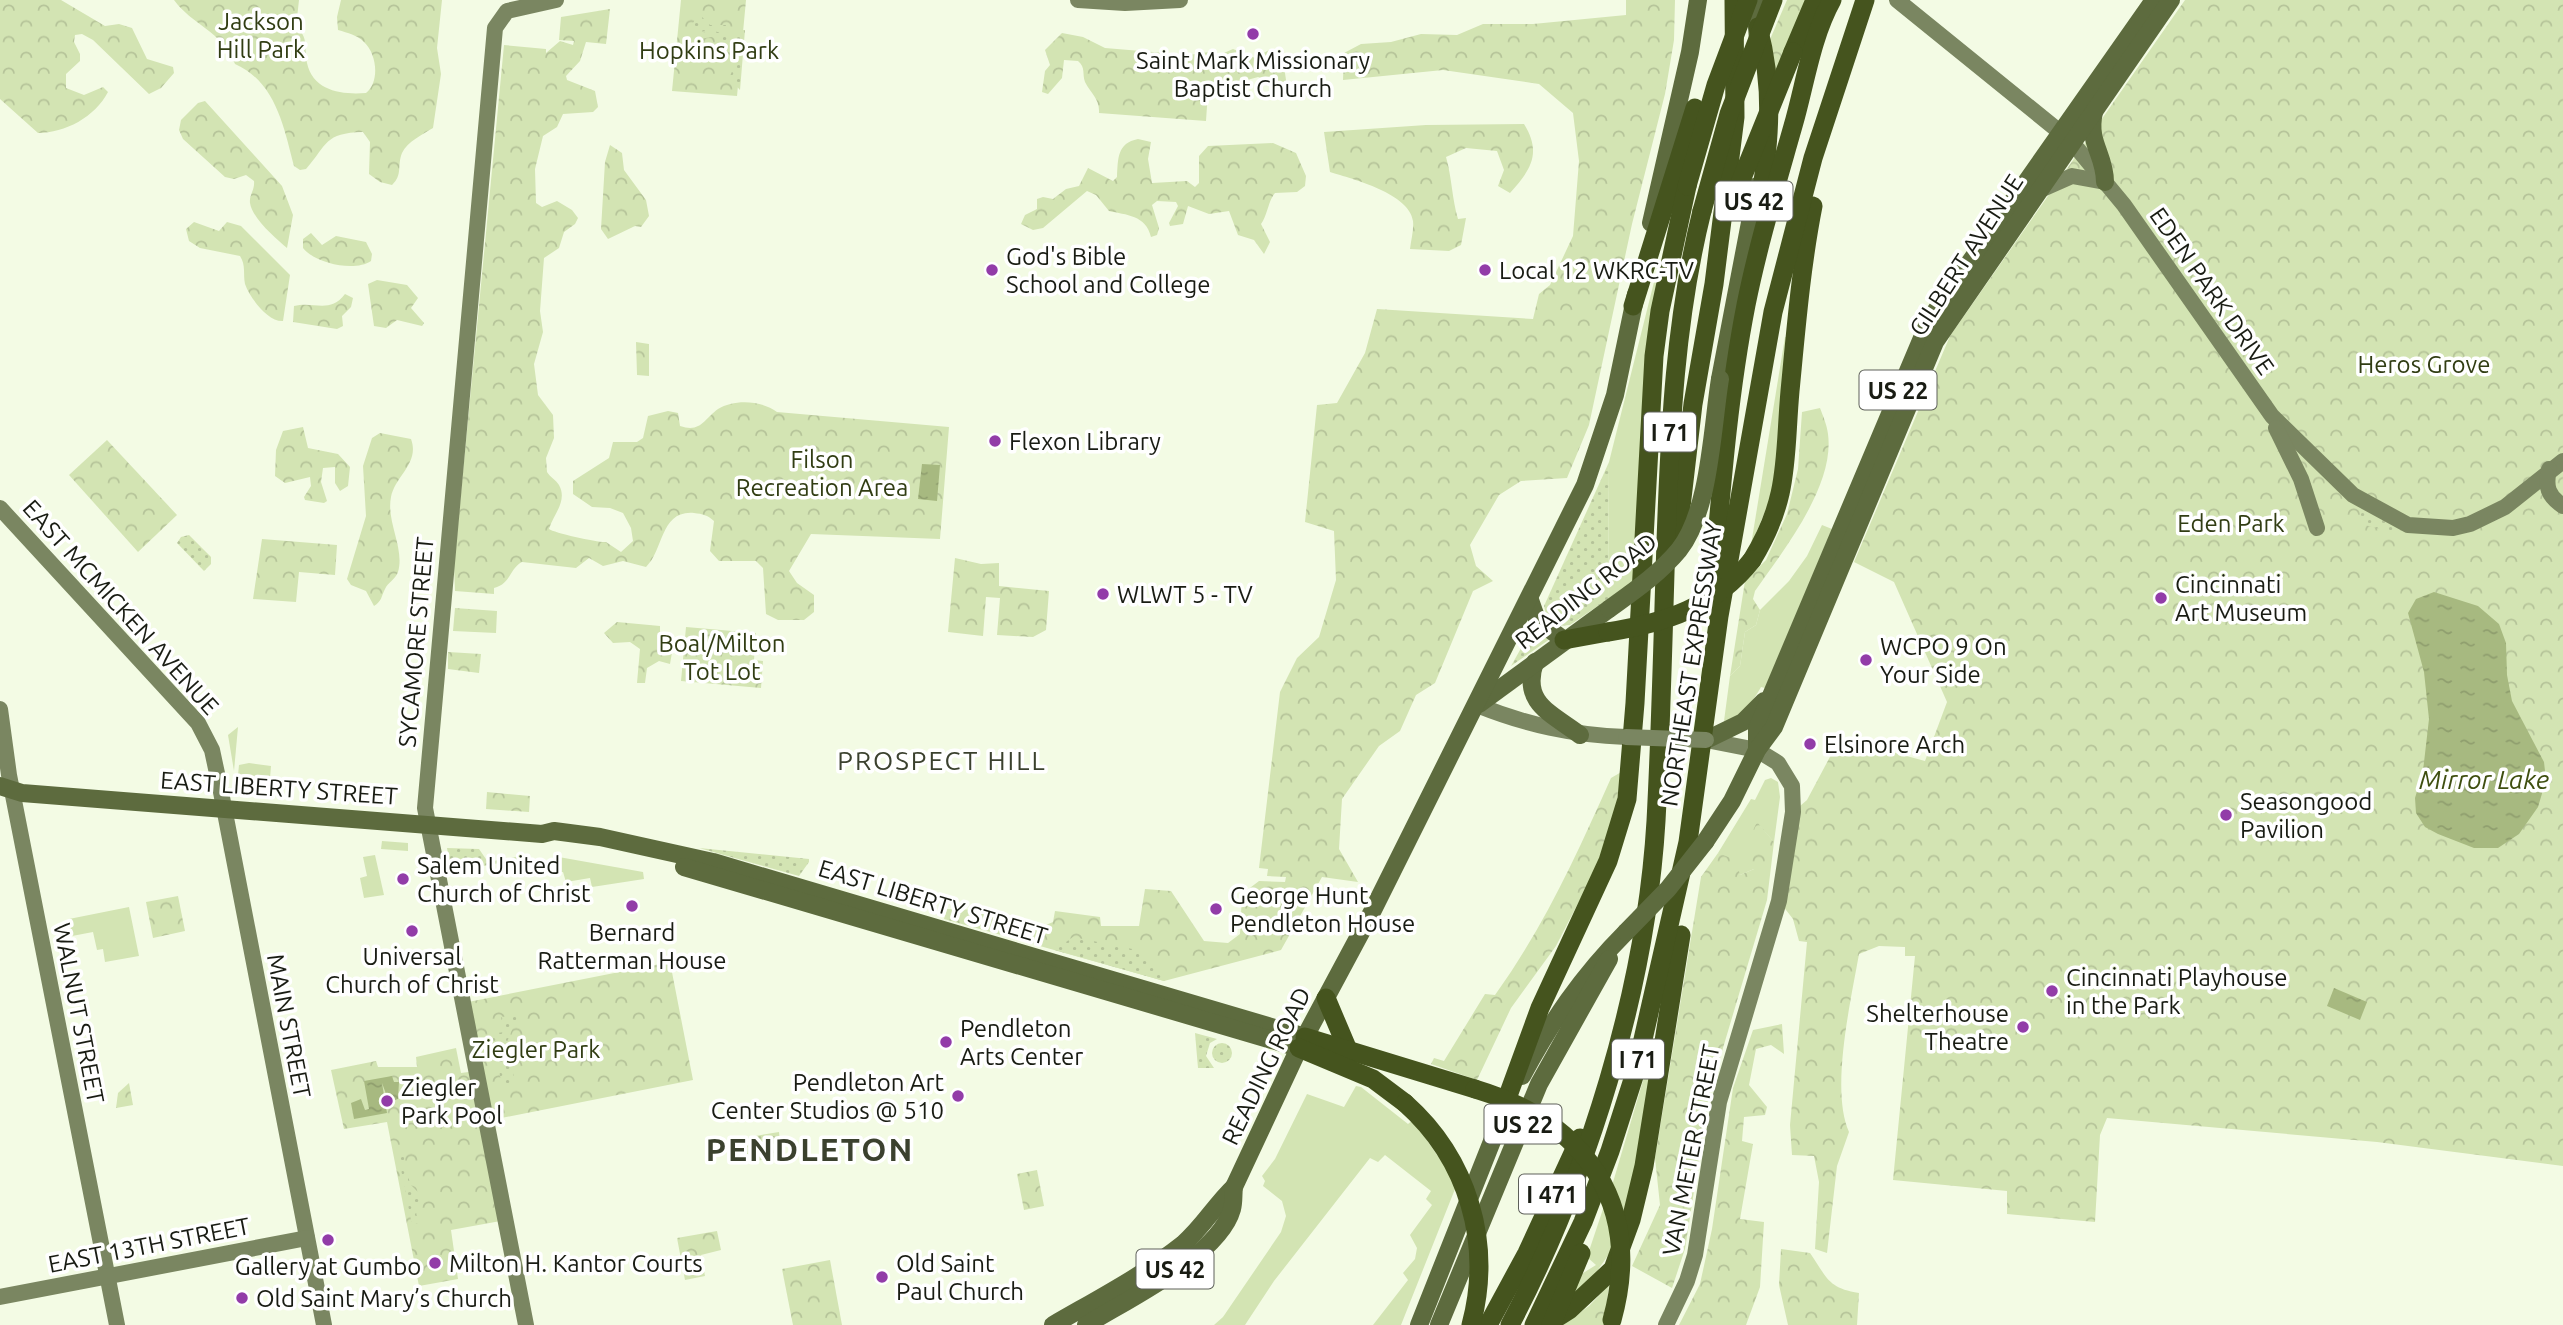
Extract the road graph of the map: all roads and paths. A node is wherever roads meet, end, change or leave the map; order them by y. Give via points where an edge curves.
1 (556, 0) edge
2 (1078, 0) edge
3 (1180, 0) edge
4 (1698, 0) edge
5 (1736, 0) edge
6 (1748, 0) edge
7 (1755, 0) edge
8 (1773, 0) edge
9 (1815, 0) edge
10 (1832, 0) edge
11 (1865, 0) edge
12 (1897, 0) edge
13 (2154, 0) edge
14 (2171, 0) edge
15 (1757, 20) junction
16 (2094, 110) junction
17 (2066, 136) junction
18 (2105, 182) junction
19 (2037, 192) junction
20 (1721, 233) junction
21 (1759, 244) junction
22 (1792, 279) junction
23 (1633, 306) junction
24 (2272, 416) junction
25 (2556, 465) edge
26 (2516, 499) junction
27 (2557, 502) edge
28 (1, 513) edge
29 (2317, 528) dead end
30 (1530, 600) junction
31 (1719, 617) junction
32 (1564, 640) junction
33 (1661, 656) junction
34 (1535, 662) junction
35 (1771, 693) junction
36 (1477, 705) junction
37 (0, 709) edge
38 (1580, 735) junction
39 (207, 736) joint
40 (1716, 738) junction
41 (1757, 750) junction
42 (4, 793) edge
43 (224, 809) junction
44 (427, 824) junction
45 (1697, 842) junction
46 (1626, 932) junction
47 (1326, 998) junction
48 (1302, 1043) junction
49 (1348, 1050) junction
50 (1603, 1093) junction
51 (1498, 1123) junction
52 (1610, 1151) junction
53 (1234, 1187) junction
54 (307, 1238) junction
55 (108, 1275) junction
56 (0, 1297) edge
57 (1612, 1322) edge
58 (117, 1325) edge
59 (324, 1325) edge
60 (526, 1325) edge
61 (1053, 1325) edge
62 (1086, 1325) edge
63 (1419, 1325) edge
64 (1439, 1325) edge
65 (1471, 1325) edge
66 (1488, 1325) edge
67 (1510, 1325) edge
68 (1534, 1325) edge
69 (1546, 1325) edge
70 (1551, 1325) edge
71 (1666, 1325) edge

1 - 44 street, SYCAMORE STREET via 508,11 495,28 441,601
2 - 3 street
4 - 23 main road, READING ROAD / US 42
5 - 20 highway via 1735,117
5 - 23 highway via 1695,108
6 - 51 highway, bridge via 1716,85 1687,186 1660,311 1627,799 1608,862 1540,1008
7 - 15 main road, READING ROAD / US 42
8 - 33 highway, NORTHEAST EXPRESSWAY / I 71, bridge via 1728,114 1689,264 1676,357
9 - 20 highway, bridge
10 - 21 highway
11 - 22 highway via 1829,105
12 - 17 street, EDEN PARK DRIVE
13 - 17 main road, GILBERT AVENUE / US 22
14 - 16 main road, GILBERT AVENUE / US 22
15 - 21 highway via 1770,97
15 - 32 main road, READING ROAD / US 42, bridge via 1763,90 1760,170 1703,491 1693,525 1664,567
16 - 17 main road, GILBERT AVENUE / US 22
16 - 18 main road via 2092,139 2105,169
17 - 18 street, EDEN PARK DRIVE
17 - 19 main road, GILBERT AVENUE / US 22
17 - 35 main road, GILBERT AVENUE / US 22 via 1924,329
18 - 19 street via 2072,176
18 - 24 street, EDEN PARK DRIVE
19 - 41 main road, GILBERT AVENUE / US 22 via 1935,342 1774,727
20 - 33 highway via 1693,404
21 - 31 highway via 1725,448 1713,584
22 - 31 highway, NORTHEAST EXPRESSWAY / I 71 via 1773,312
22 - 32 highway, bridge via 1784,485 1774,519 1752,560 1731,582 1690,611 1657,624
23 - 30 main road, READING ROAD / US 42 via 1615,395 1594,466
24 - 26 street, EDEN PARK DRIVE via 2353,495 2408,525 2453,528 2470,524
24 - 29 street
25 - 26 street, EDEN PARK DRIVE
25 - 27 street, EDEN PARK DRIVE via 2546,481
26 - 27 street, EDEN PARK DRIVE
28 - 39 street, EAST MCMICKEN AVENUE
30 - 32 main road via 1537,620
30 - 36 main road, READING ROAD / US 42
31 - 45 highway, NORTHEAST EXPRESSWAY / I 71
32 - 34 main road, READING ROAD / US 42
33 - 50 highway, NORTHEAST EXPRESSWAY / I 71 via 1656,824 1647,898 1639,958
34 - 36 main road, READING ROAD / US 42
34 - 38 main road via 1529,679 1533,696
35 - 40 main road via 1743,722
35 - 41 main road, GILBERT AVENUE / US 22 via 1757,729
36 - 38 street via 1524,723
36 - 47 main road, READING ROAD / US 42
37 - 42 street, WALNUT STREET
38 - 40 street, bridge
39 - 43 street, MAIN STREET
40 - 41 street
41 - 45 main road, GILBERT AVENUE / US 22 via 1732,801
41 - 71 street, VAN METER STREET via 1784,769 1793,795 1779,901 1727,1068 1695,1255
42 - 43 main road, EAST LIBERTY STREET
42 - 55 street, WALNUT STREET
43 - 44 main road, EAST LIBERTY STREET
43 - 54 street, MAIN STREET
44 - 48 main road, EAST LIBERTY STREET via 542,834 555,842 699,871
44 - 60 street, SYCAMORE STREET
45 - 46 main road, GILBERT AVENUE / US 22, bridge via 1668,889
45 - 52 highway, NORTHEAST EXPRESSWAY / I 71
45 - 69 highway via 1635,1209 1613,1269
46 - 51 main road, GILBERT AVENUE / US 22 via 1567,999
46 - 64 main road, GILBERT AVENUE / US 22 via 1539,1084
47 - 48 main road, READING ROAD / US 42
47 - 49 highway
48 - 49 highway
48 - 53 main road, READING ROAD / US 42
48 - 65 highway, bridge via 1373,1079 1405,1103 1438,1139 1459,1172 1471,1205 1480,1255
49 - 57 highway, bridge via 1527,1107 1564,1134 1589,1161 1608,1196 1621,1246 1621,1278
50 - 66 highway, I 471
50 - 67 highway, NORTHEAST EXPRESSWAY / I 71 via 1555,1234
51 - 63 main road, GILBERT AVENUE / US 22
52 - 68 highway, NORTHEAST EXPRESSWAY / I 71 via 1563,1268
52 - 70 highway, I 471, bridge via 1581,1253
53 - 61 main road, READING ROAD / US 42 via 1181,1245
53 - 62 main road, READING ROAD / US 42 via 1231,1210 1197,1254
54 - 55 street, EAST 13TH STREET
54 - 59 street, MAIN STREET
55 - 56 street, EAST 13TH STREET
55 - 58 street, WALNUT STREET

